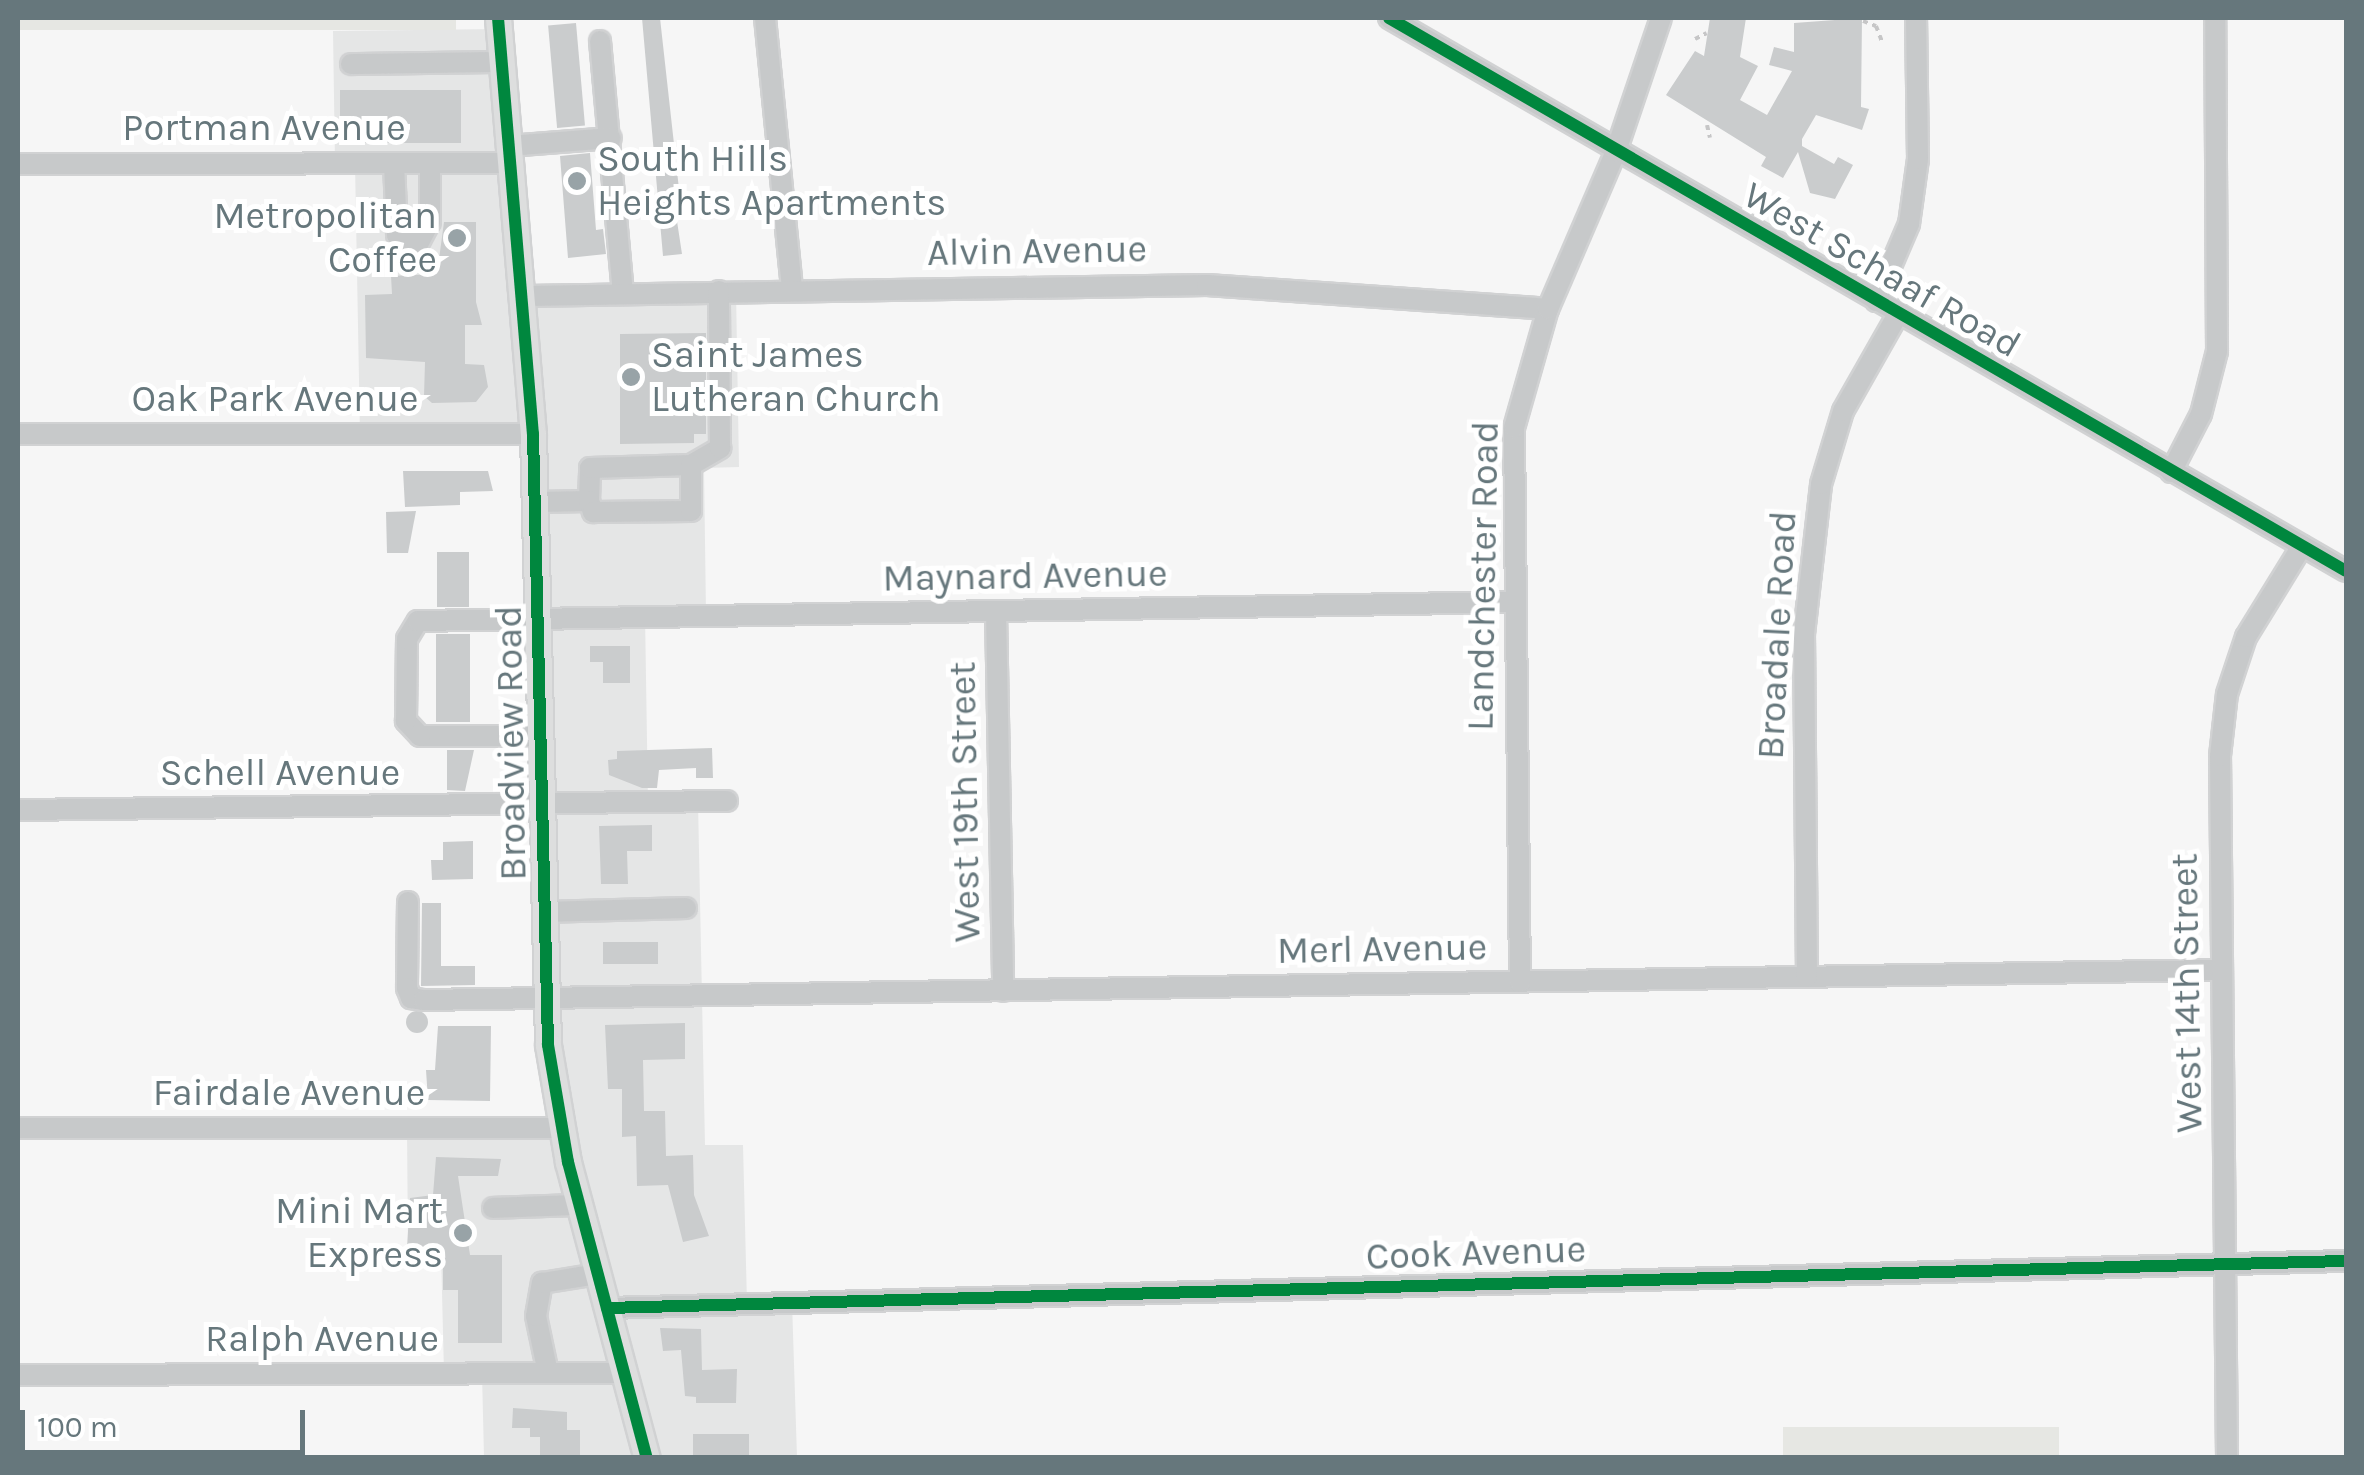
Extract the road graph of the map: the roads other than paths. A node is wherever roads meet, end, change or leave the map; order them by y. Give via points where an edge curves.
1 (498, 18) edge
2 (765, 18) edge
3 (1389, 18) edge
4 (1660, 18) edge
5 (1916, 18) edge
6 (2214, 18) edge
7 (600, 41) dead end
8 (502, 62) junction
9 (351, 64) dead end
10 (611, 138) junction
11 (1616, 150) junction
12 (510, 155) junction
13 (394, 163) junction
14 (430, 163) junction
15 (18, 164) edge
16 (792, 289) junction
17 (719, 291) junction
18 (623, 294) junction
19 (526, 296) junction
20 (1876, 301) junction
21 (1548, 309) junction
22 (1898, 314) junction
23 (18, 434) edge
24 (534, 434) junction
25 (691, 465) junction
26 (2171, 472) junction
27 (589, 501) junction
28 (536, 502) junction
29 (2302, 546) junction
30 (2346, 571) edge
31 (1512, 602) junction
32 (996, 612) junction
33 (540, 614) junction
34 (542, 736) junction
35 (727, 802) dead end
36 (543, 808) junction
37 (18, 810) edge
38 (408, 902) dead end
39 (686, 908) dead end
40 (544, 912) junction
41 (2220, 970) junction
42 (1806, 976) junction
43 (1520, 982) junction
44 (1003, 991) junction
45 (545, 994) junction
46 (18, 1128) edge
47 (560, 1128) junction
48 (580, 1206) junction
49 (493, 1208) dead end
50 (2346, 1261) edge
51 (2225, 1262) junction
52 (598, 1274) junction
53 (607, 1308) junction
54 (548, 1373) junction
55 (626, 1373) junction
56 (18, 1374) edge
57 (647, 1458) edge
58 (2227, 1458) edge

1 - 8 main road, Broadview Road
2 - 16 street
3 - 11 street, West Schaaf Road
4 - 11 street, Landchester Road
5 - 20 street via 1918,159 1909,224
6 - 26 street via 2218,351 2201,414
7 - 10 street
8 - 9 street
8 - 12 main road, Broadview Road
10 - 12 street, Portman Avenue
10 - 18 street
11 - 20 street, West Schaaf Road
11 - 21 street, Landchester Road
12 - 14 street, Portman Avenue
12 - 19 main road, Broadview Road
13 - 14 street, Portman Avenue
13 - 14 street via 397,235 417,246 430,222
13 - 15 street, Portman Avenue
16 - 17 street, Alvin Avenue
16 - 21 street, Alvin Avenue via 1208,284
17 - 18 street, Alvin Avenue
17 - 25 street via 722,438 716,452
18 - 19 street, Alvin Avenue
19 - 24 main road, Broadview Road
20 - 22 street, West Schaaf Road
21 - 31 street, Landchester Road via 1514,428
22 - 26 street, West Schaaf Road
22 - 42 street, Broadale Road via 1843,411 1818,501 1804,634
23 - 24 street, Oak Park Avenue
24 - 28 main road, Broadview Road
25 - 27 street via 590,468
25 - 27 street via 691,511 593,512
26 - 29 street, West Schaaf Road
27 - 28 street
28 - 33 main road, Broadview Road
29 - 30 street, West Schaaf Road
29 - 41 street, West 14th Street via 2246,637 2228,694 2220,756
31 - 32 street, Maynard Avenue
31 - 43 street, Landchester Road
32 - 33 street, Maynard Avenue
32 - 44 street, West 19th Street
33 - 34 main road, Broadview Road
33 - 34 street, Maynard Avenue via 418,621 407,639 406,721 420,736
34 - 36 main road, Broadview Road
35 - 36 street, Schell Avenue
36 - 37 street, Schell Avenue
36 - 40 main road, Broadview Road
38 - 45 street, Merl Avenue via 411,998
39 - 40 street
40 - 45 main road, Broadview Road
41 - 42 street, Merl Avenue
41 - 51 street, West 14th Street
42 - 43 street, Merl Avenue
43 - 44 street, Merl Avenue
44 - 45 street, Merl Avenue
45 - 47 main road, Broadview Road
46 - 47 street, Fairdale Avenue
47 - 48 main road, Broadview Road
48 - 49 street
48 - 52 main road, Broadview Road
50 - 51 street, Cook Avenue
51 - 53 street, Cook Avenue
51 - 58 street, West 14th Street
52 - 53 main road, Broadview Road
52 - 54 street via 542,1283 536,1316
53 - 55 main road, Broadview Road
54 - 55 street, Ralph Avenue
54 - 56 street, Ralph Avenue
55 - 57 main road, Broadview Road

